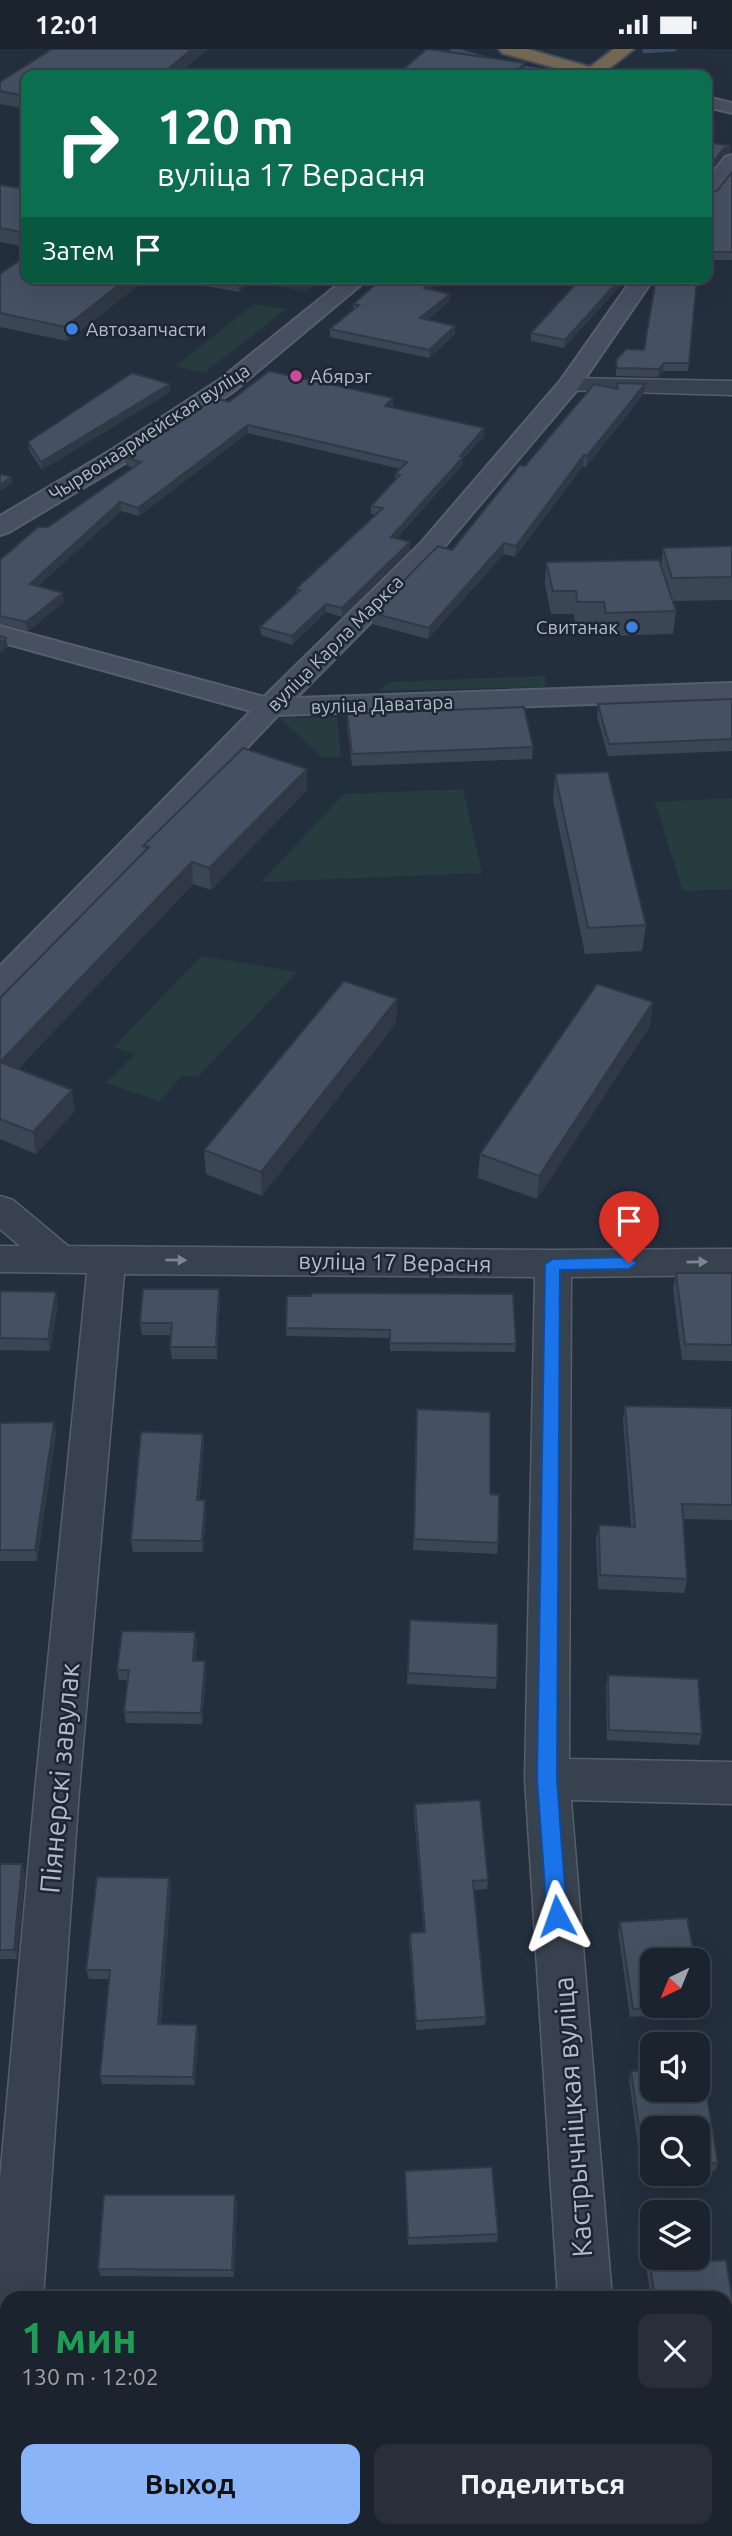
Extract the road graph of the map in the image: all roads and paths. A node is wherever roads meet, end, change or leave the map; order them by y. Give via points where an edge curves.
1 (508, 49) edge
2 (625, 49) edge
3 (578, 70) edge
4 (601, 70) edge
5 (712, 103) edge
6 (732, 108) edge
7 (732, 162) edge
8 (712, 187) edge
9 (352, 284) edge
10 (640, 284) edge
11 (569, 385) junction
12 (732, 388) edge
13 (0, 527) edge
14 (0, 634) edge
15 (732, 691) edge
16 (270, 707) junction
17 (0, 986) edge
18 (0, 1209) edge
19 (0, 1259) edge
20 (59, 1259) junction
21 (107, 1259) junction
22 (732, 1262) edge
23 (553, 1264) junction
24 (547, 1779) junction
25 (732, 1783) edge
26 (17, 2291) edge
27 (584, 2291) edge

1 - 3 highway
2 - 4 highway
5 - 6 street
7 - 8 street
9 - 13 street, Чырвонаармейская вуліца via 226,386
10 - 11 street, вуліца Карла Маркса
11 - 12 street
11 - 16 street, вуліца Карла Маркса via 429,549
14 - 16 street, вуліца Даватара
15 - 16 street, вуліца Даватара
16 - 17 street, вуліца Карла Маркса
18 - 20 street
19 - 20 street, вуліца 17 Верасня
20 - 21 street, вуліца 17 Верасня
21 -> 23 street, вуліца 17 Верасня
21 - 26 street, Піянерскі завулак
23 -> 22 street, вуліца 17 Верасня
23 - 24 street, Кастрычніцкая вуліца
24 - 25 street
24 - 27 street, Кастрычніцкая вуліца

